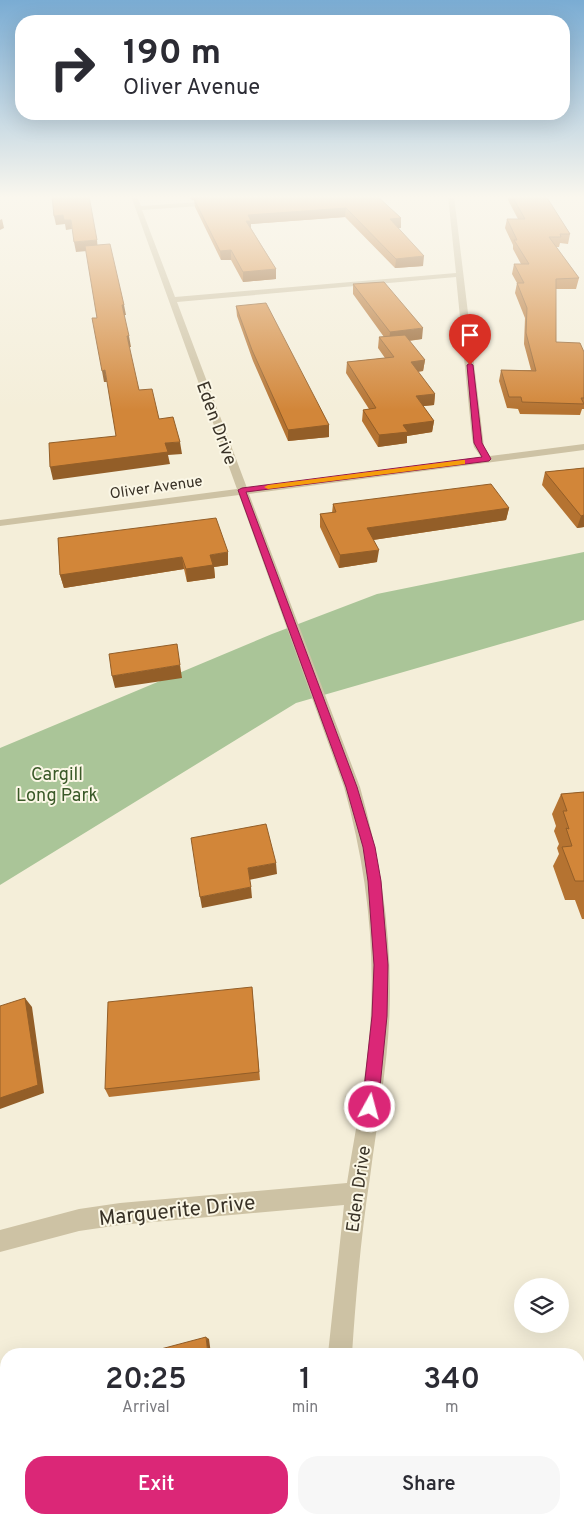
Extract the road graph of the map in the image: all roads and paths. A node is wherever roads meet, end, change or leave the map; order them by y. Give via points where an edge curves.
1 (160, 267) edge
2 (459, 267) edge
3 (460, 275) junction
4 (172, 300) junction
5 (584, 447) edge
6 (487, 459) junction
7 (242, 490) junction
8 (0, 523) edge
9 (356, 1193) junction
10 (0, 1241) edge
11 (340, 1348) edge

1 - 4 street, Eden Drive
2 - 3 street
3 - 4 street
3 - 6 street via 478,443
4 - 7 street, Eden Drive
5 - 6 street, Oliver Avenue
6 - 7 street, Oliver Avenue
7 - 8 street, Oliver Avenue
7 - 9 street, Eden Drive via 352,787 373,873 381,965 380,1016
9 - 10 street, Marguerite Drive via 120,1214 79,1220
9 - 11 street, Eden Drive

